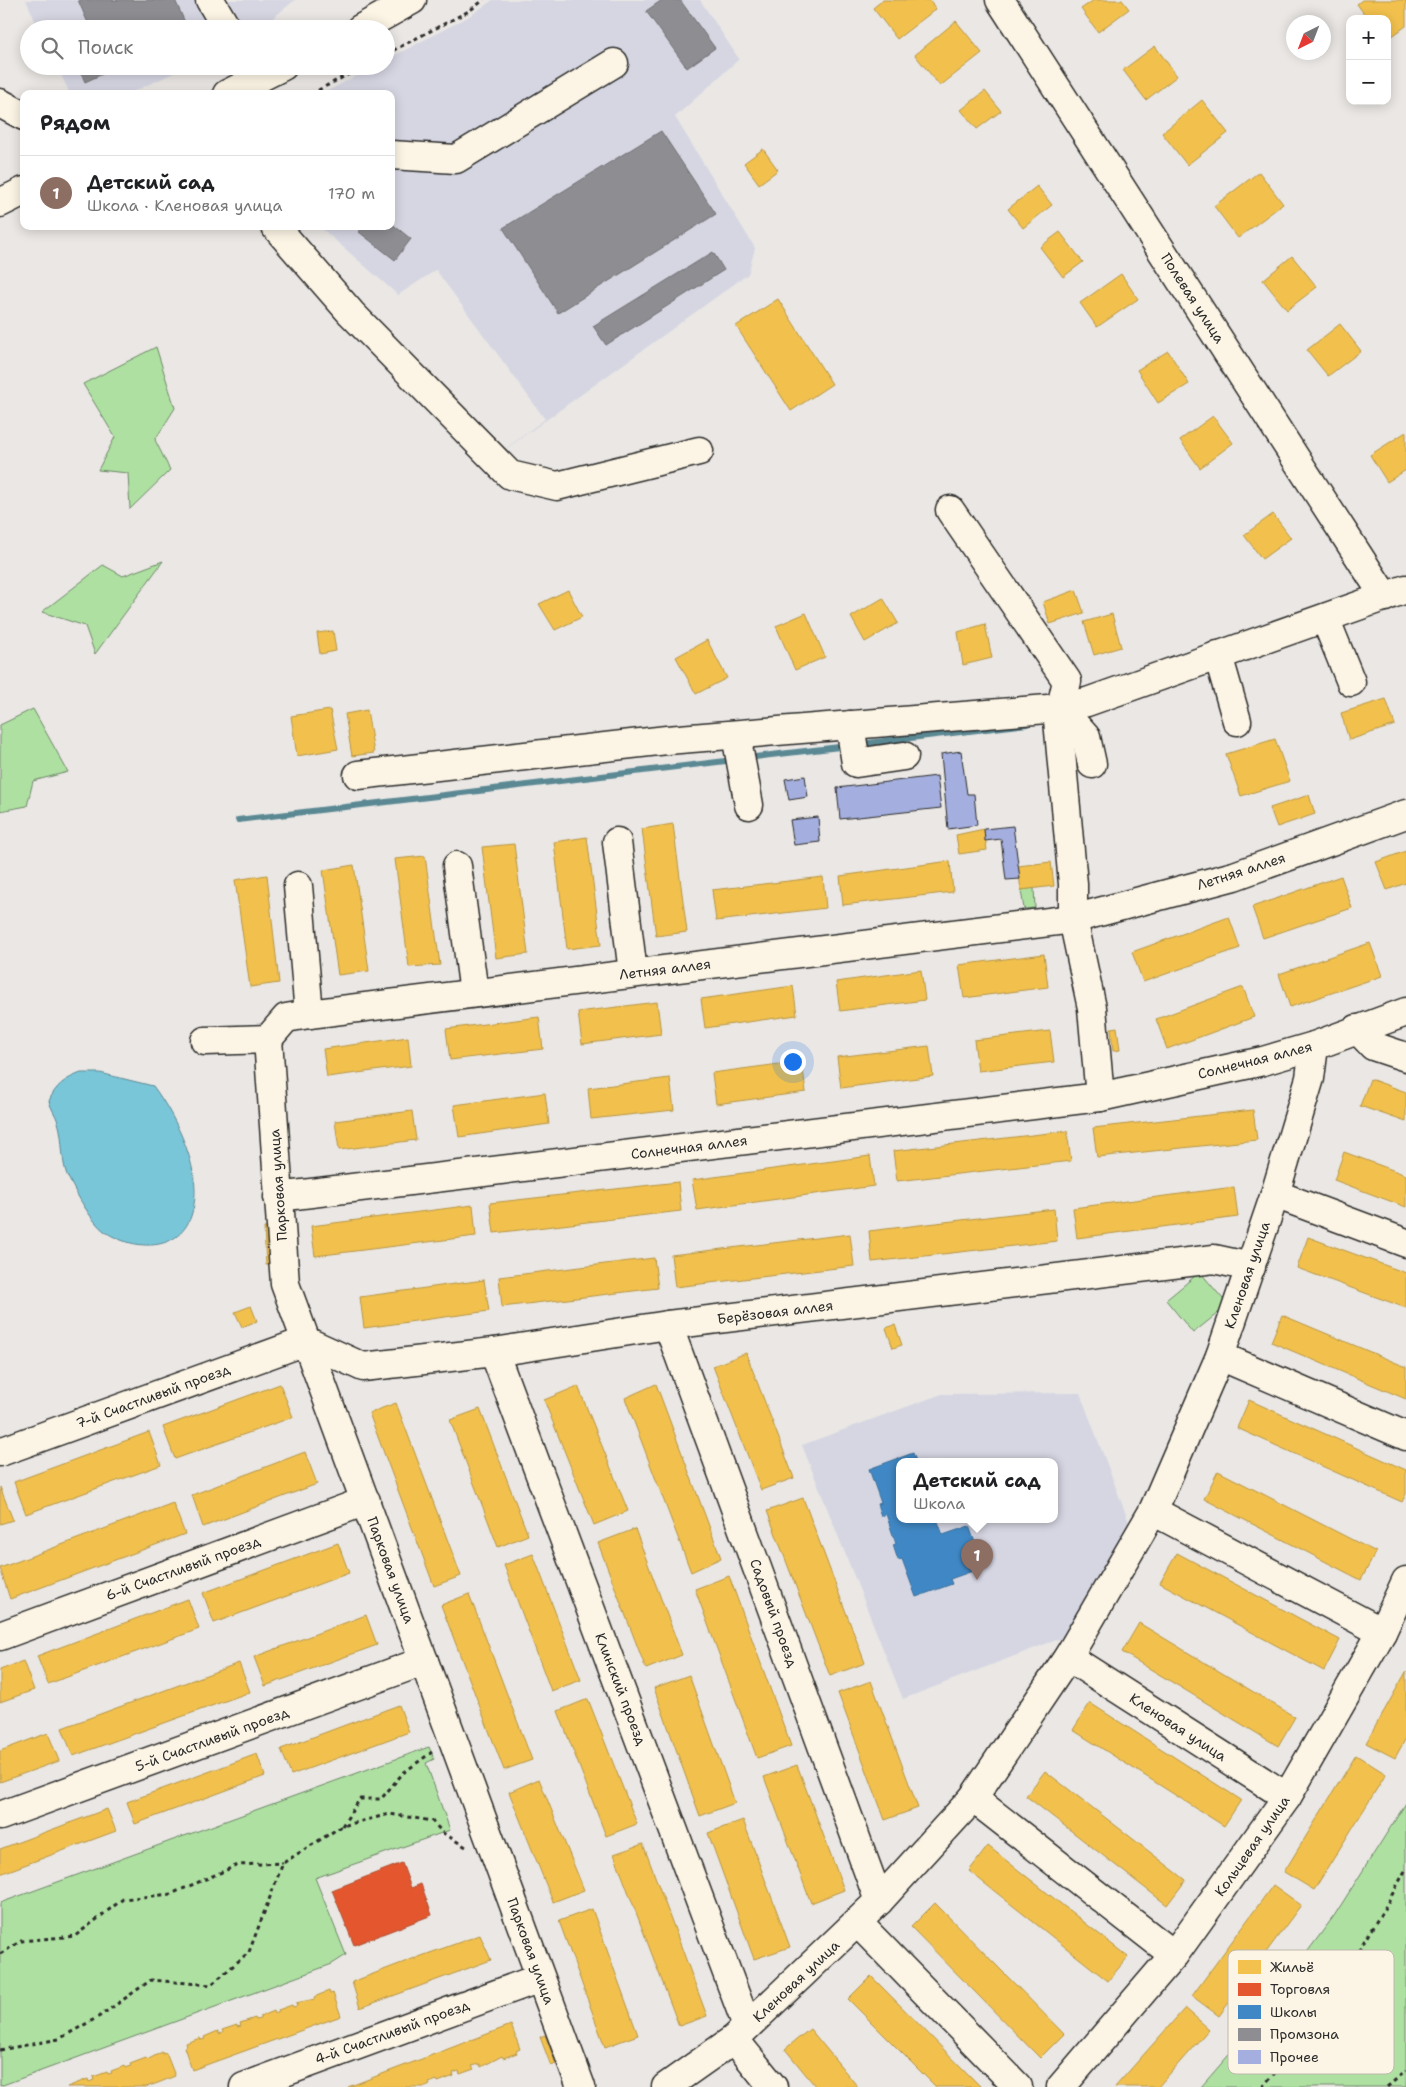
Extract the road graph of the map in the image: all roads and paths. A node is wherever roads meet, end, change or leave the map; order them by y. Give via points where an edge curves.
1 (210, 0) edge
2 (412, 0) edge
3 (484, 0) edge
4 (1000, 0) edge
5 (222, 20) edge
6 (376, 20) edge
7 (395, 49) edge
8 (614, 62) dead end
9 (251, 75) edge
10 (347, 75) edge
11 (232, 90) edge
12 (319, 90) edge
13 (0, 103) edge
14 (20, 114) edge
15 (395, 155) edge
16 (20, 193) edge
17 (0, 203) edge
18 (278, 230) edge
19 (699, 451) dead end
20 (950, 510) dead end
21 (1396, 593) edge
22 (1325, 618) junction
23 (1218, 655) junction
24 (1351, 682) dead end
25 (1060, 708) junction
26 (1237, 721) dead end
27 (850, 726) junction
28 (736, 735) junction
29 (904, 756) dead end
30 (1092, 764) dead end
31 (358, 775) dead end
32 (749, 805) dead end
33 (1406, 814) edge
34 (617, 842) dead end
35 (457, 866) dead end
36 (298, 886) dead end
37 (1073, 919) junction
38 (633, 974) junction
39 (474, 993) junction
40 (1406, 1012) edge
41 (309, 1014) junction
42 (1357, 1029) junction
43 (268, 1039) junction
44 (205, 1041) dead end
45 (1314, 1046) junction
46 (1406, 1057) edge
47 (1100, 1098) junction
48 (1275, 1194) junction
49 (278, 1197) junction
50 (1406, 1243) edge
51 (1251, 1267) junction
52 (668, 1325) junction
53 (306, 1341) junction
54 (494, 1352) junction
55 (1220, 1356) junction
56 (1406, 1436) edge
57 (0, 1452) edge
58 (366, 1501) junction
59 (1153, 1511) junction
60 (1406, 1581) edge
61 (1392, 1626) edge
62 (0, 1636) edge
63 (1068, 1657) junction
64 (424, 1662) junction
65 (454, 1739) junction
66 (1287, 1797) junction
67 (973, 1798) junction
68 (0, 1816) edge
69 (342, 1826) junction
70 (497, 1857) junction
71 (283, 1863) junction
72 (1406, 1869) edge
73 (879, 1901) junction
74 (858, 1923) junction
75 (1359, 1950) edge
76 (0, 1954) edge
77 (1174, 1956) junction
78 (540, 1978) junction
79 (741, 2032) junction
80 (0, 2050) edge
81 (1406, 2071) edge
82 (1274, 2074) edge
83 (244, 2087) edge
84 (582, 2087) edge
85 (666, 2087) edge
86 (773, 2087) edge
87 (1018, 2087) edge
88 (1061, 2087) edge
89 (1262, 2087) edge
90 (1387, 2087) edge

1 - 5 street
2 - 6 street
3 - 7 path
4 - 21 street, Полевая улица
8 - 15 street via 456,159
9 - 11 street
10 - 12 path
13 - 14 street
16 - 17 street
18 - 19 street via 350,313 510,475 556,486
20 - 25 street via 1067,681
21 - 22 street
22 - 23 street
22 - 24 street
23 - 25 street via 1087,702
23 - 26 street
25 - 27 street
25 - 30 street via 1086,737
25 - 37 street via 1059,736 1073,884
27 - 28 street
27 - 29 street via 856,763
28 - 31 street
28 - 32 street
33 - 37 street, Летняя аллея via 1234,876
34 - 38 street
35 - 39 street
36 - 41 street
37 - 38 street, Летняя аллея
37 - 47 street via 1092,1008
38 - 39 street, Летняя аллея
39 - 41 street, Летняя аллея
40 - 42 street, Солнечная аллея
41 - 43 street, Летняя аллея via 286,1018
42 - 45 street, Солнечная аллея
42 - 46 street via 1373,1046
43 - 44 street
43 - 49 street, Парковая улица
45 - 47 street, Солнечная аллея
45 - 48 street, Кленовая улица via 1310,1078
47 - 49 street, Солнечная аллея
48 - 50 street
48 - 51 street, Кленовая улица
49 - 53 street, Парковая улица via 285,1284
51 - 52 street, Берёзовая аллея via 1214,1259
51 - 55 street, Кленовая улица
52 - 54 street, Берёзовая аллея
52 - 73 street, Садовый проезд
53 - 54 street, Берёзовая аллея via 363,1367
53 - 57 street, 7-й Счастливый проезд
53 - 58 street, Парковая улица
54 - 79 street, Клинский проезд
55 - 56 street
55 - 59 street, Кленовая улица
58 - 62 street, 6-й Счастливый проезд
58 - 64 street, Парковая улица
59 - 61 street
59 - 63 street, Кленовая улица
60 - 61 street, Кольцевая улица
61 - 66 street, Кольцевая улица
63 - 66 street, Кленовая улица
63 - 67 street, Кленовая улица
64 - 65 street, Парковая улица
64 - 68 street, 5-й Счастливый проезд
65 - 69 path via 402,1773 381,1799 360,1799
65 - 70 street, Парковая улица
66 - 77 street, Кольцевая улица
67 - 73 street, Кленовая улица
67 - 77 street
69 - 70 path via 390,1814 432,1821 443,1833 471,1851
69 - 71 path
70 - 78 street, Парковая улица
71 - 76 path via 238,1865 171,1894 124,1899 75,1936 21,1941
71 - 80 path via 249,1952 211,1984 151,1980 100,2016 59,2039
72 - 75 path
73 - 74 street, Кленовая улица
74 - 79 street, Кленовая улица
74 - 87 street
77 - 88 street, Кольцевая улица
78 - 83 street, 4-й Счастливый проезд
78 - 84 street, Парковая улица
79 - 85 street, Кленовая улица
79 - 86 street
81 - 90 path
82 - 89 path

